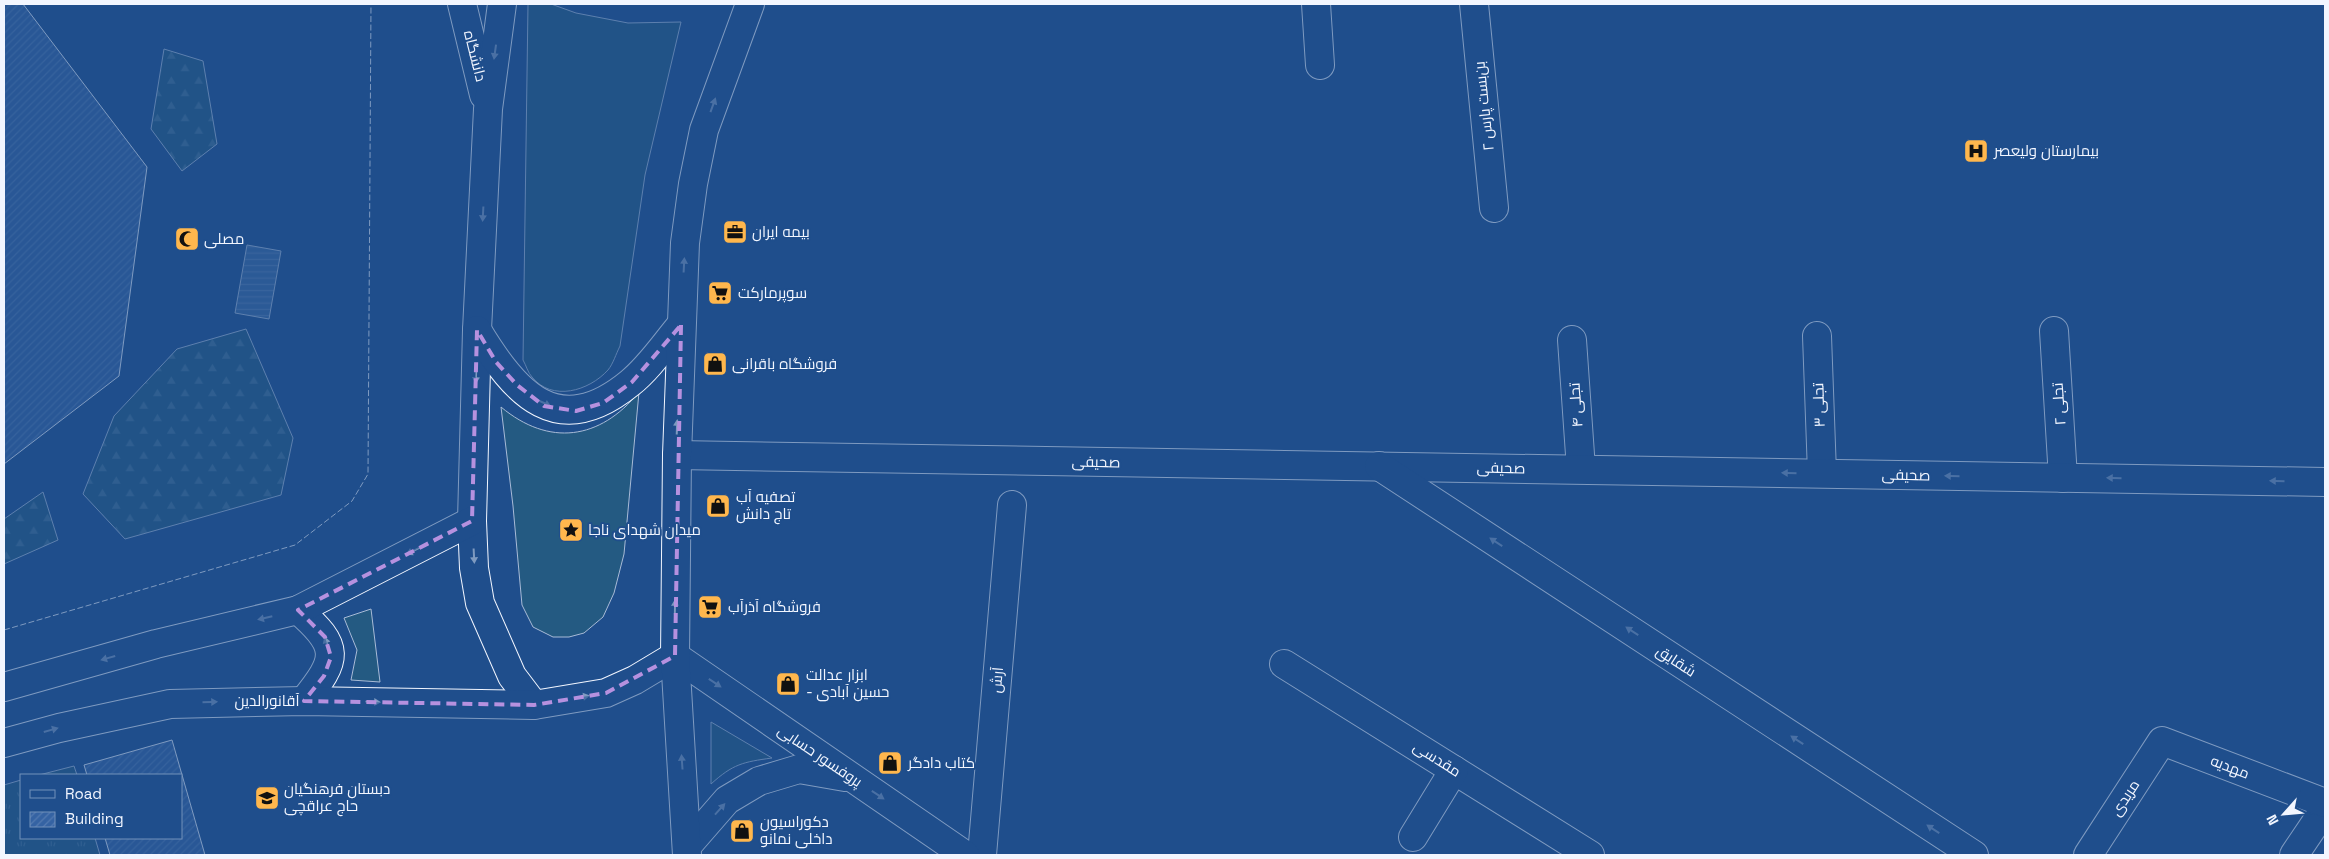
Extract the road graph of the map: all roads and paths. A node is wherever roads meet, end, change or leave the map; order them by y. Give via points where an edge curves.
1 (462, 4) edge
2 (502, 4) edge
3 (750, 4) edge
4 (1316, 4) edge
5 (1474, 4) edge
6 (1320, 65) dead end
7 (488, 109) junction
8 (1494, 208) dead end
9 (681, 325) junction
10 (477, 330) junction
11 (2054, 331) dead end
12 (1817, 336) dead end
13 (1572, 340) dead end
14 (676, 455) junction
15 (1379, 466) junction
16 (1580, 470) junction
17 (1822, 473) junction
18 (2063, 478) junction
19 (2325, 482) edge
20 (1012, 505) dead end
21 (472, 521) junction
22 (298, 610) junction
23 (674, 656) junction
24 (1284, 664) dead end
25 (4, 687) edge
26 (304, 701) junction
27 (534, 705) junction
28 (2162, 741) joint
29 (4, 743) edge
30 (1454, 770) junction
31 (853, 778) junction
32 (2325, 804) edge
33 (2325, 809) edge
34 (1413, 837) dead end
35 (687, 850) edge
36 (965, 855) edge
37 (982, 855) edge
38 (1590, 855) edge
39 (1974, 855) edge
40 (2088, 855) edge
41 (2294, 855) edge

1 - 7 street, دانشگاه
2 -> 7 street
9 -> 3 street via 685,243 702,139
4 - 6 street
5 - 8 street, بن‌بست پارس ۲
7 -> 10 street
10 -> 9 street via 496,362 517,385 544,406 576,411 603,403 632,382
14 -> 9 street
10 -> 21 street
11 - 18 street, تجلی ۲
12 - 17 street, تجلی ۳
13 - 16 street, تجلی ۴
14 - 15 street, صحیفی
23 -> 14 street
15 - 16 street, صحیفی
39 -> 15 street, شقایق
17 -> 16 street, صحیفی
18 -> 17 street, صحیفی
19 -> 18 street, صحیفی
20 - 37 street, آرش
21 -> 22 street
21 -> 27 street via 474,568 480,604 512,676
22 -> 25 street via 165,642
26 -> 22 street via 324,676 331,657 326,637
27 -> 23 street, آقانورالدین via 606,692 636,680
23 -> 31 street, پروفسور حسابی
35 -> 23 street
24 - 30 street, مقدسی
26 -> 27 street, آقانورالدین
29 -> 26 street, آقانورالدین via 170,704
28 - 32 street, مهدیه
28 - 40 street, مریدی
30 - 34 street
30 - 38 street, مقدسی
35 -> 31 street via 727,800 759,781 799,769
31 -> 36 street, پروفسور حسابی
33 - 41 street

